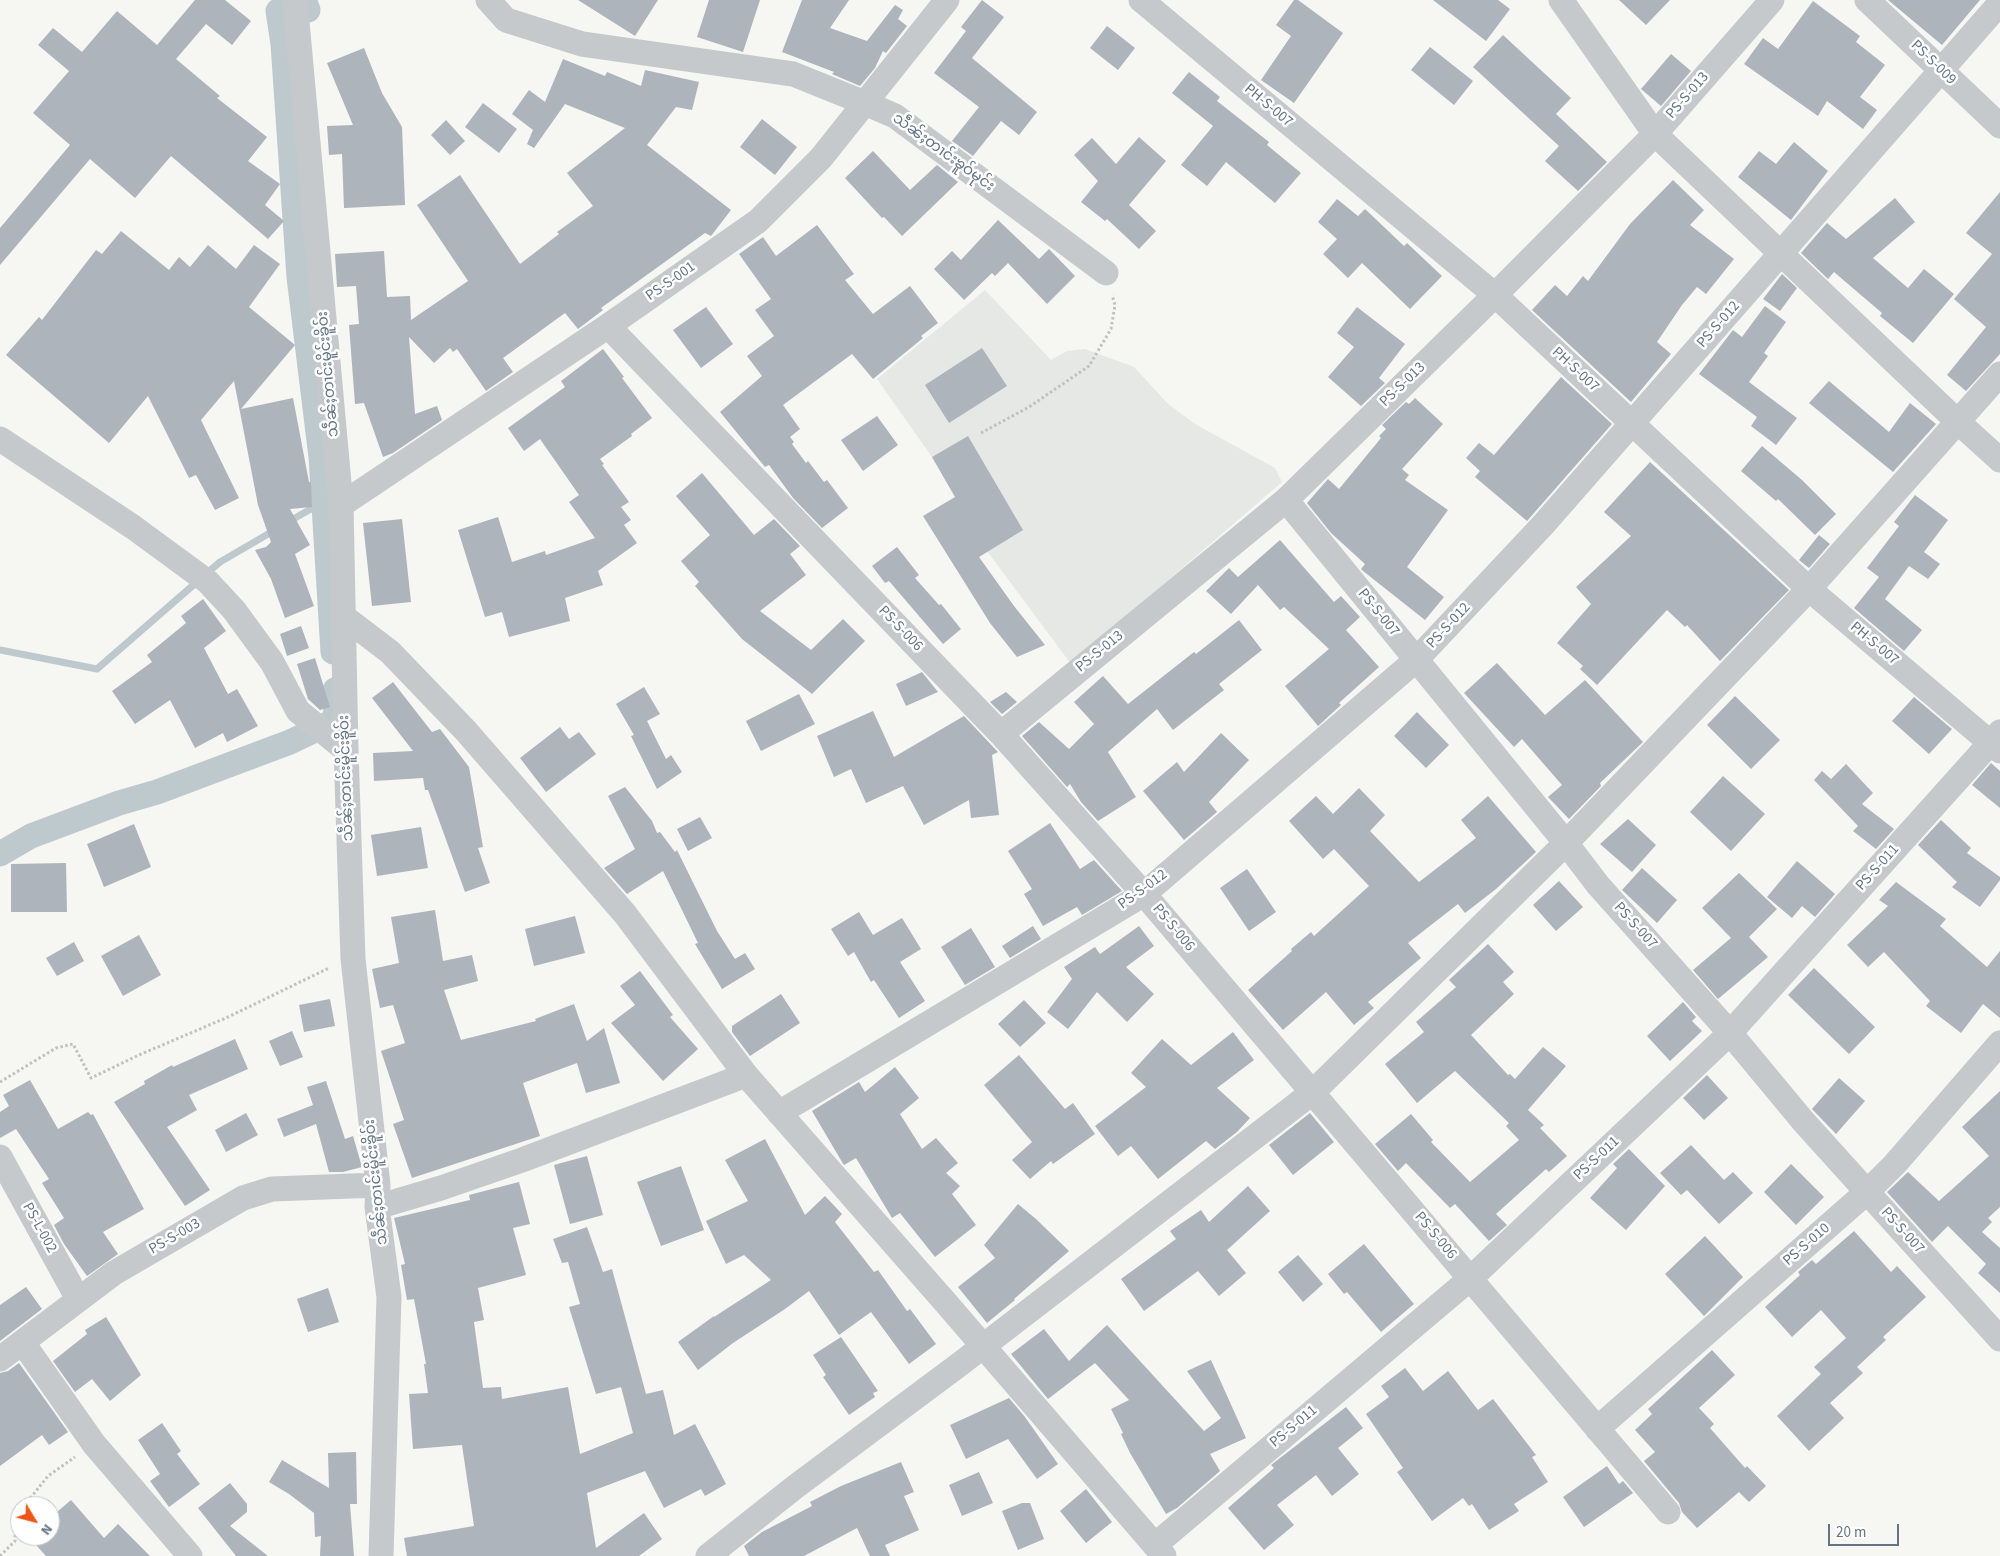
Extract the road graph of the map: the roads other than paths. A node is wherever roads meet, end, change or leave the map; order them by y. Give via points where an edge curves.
1 (295, 0) edge
2 (488, 0) edge
3 (947, 0) edge
4 (1141, 0) edge
5 (1562, 0) edge
6 (1772, 0) edge
7 (1867, 0) edge
8 (2000, 4) edge
9 (1941, 71) junction
10 (865, 103) junction
11 (2000, 126) edge
12 (1655, 134) junction
13 (1780, 255) junction
14 (1106, 273) road end
15 (1495, 295) junction
16 (608, 326) junction
17 (2000, 374) edge
18 (1958, 422) junction
19 (1633, 424) junction
20 (0, 439) edge
21 (2000, 460) edge
22 (1286, 500) junction
23 (341, 505) junction
24 (1809, 589) junction
25 (344, 616) junction
26 (1416, 660) junction
27 (1001, 734) junction
28 (337, 742) junction
29 (1997, 742) edge
30 (1566, 842) junction
31 (1144, 894) junction
32 (1730, 1033) junction
33 (2000, 1043) edge
34 (746, 1075) junction
35 (1313, 1092) junction
36 (779, 1113) junction
37 (0, 1157) edge
38 (1867, 1192) junction
39 (378, 1196) junction
40 (1471, 1278) junction
41 (78, 1299) junction
42 (2000, 1339) edge
43 (23, 1343) junction
44 (983, 1346) junction
45 (0, 1359) edge
46 (1597, 1429) junction
47 (1668, 1512) dead end
48 (1160, 1550) edge
49 (190, 1556) edge
50 (381, 1556) edge
51 (708, 1556) edge

1 - 23 street, သဵၼ်ႈတၢင်းမိူင်းၶိူဝ်း
2 - 10 street, သဵၼ်ႈတၢင်းၶူဝ်မုင်း via 506,20 582,44 793,74
3 - 10 street, PS-S-001
4 - 15 street, PH-S-007
5 - 12 street
6 - 12 street, PS-S-013
7 - 9 street, PS-S-009
8 - 9 street, PS-S-012
9 - 11 street, PS-S-009
9 - 13 street, PS-S-012
10 - 14 street, သဵၼ်ႈတၢင်းၶူဝ်မုင်း via 895,116
10 - 16 street, PS-S-001 via 821,158 758,221
12 - 13 street
12 - 15 street, PS-S-013
13 - 18 street
13 - 19 street, PS-S-012
15 - 19 street, PH-S-007
15 - 22 street, PS-S-013
16 - 23 street, PS-S-001
16 - 27 street, PS-S-006
17 - 18 street
18 - 21 street
18 - 24 street
19 - 24 street, PH-S-007
19 - 26 street, PS-S-012
20 - 28 street via 203,578 272,662 298,711
22 - 26 street, PS-S-007
22 - 27 street, PS-S-013
23 - 25 street, သဵၼ်ႈတၢင်းမိူင်းၶိူဝ်း
24 - 29 street, PH-S-007
24 - 30 street
25 - 28 street, သဵၼ်ႈတၢင်းမိူင်းၶိူဝ်း
25 - 34 street via 390,652 466,731 625,914
26 - 30 street, PS-S-007
26 - 31 street, PS-S-012
27 - 31 street, PS-S-006
28 - 39 street, သဵၼ်ႈတၢင်းမိူင်းၶိူဝ်း via 353,959
29 - 32 street, PS-S-011
30 - 32 street, PS-S-007 via 1598,885
30 - 35 street
31 - 35 street, PS-S-006
31 - 36 street, PS-S-012
32 - 38 street, PS-S-007
32 - 40 street, PS-S-011
33 - 38 street, PS-S-010
34 - 36 street
34 - 39 street, PS-S-003 via 440,1188
35 - 40 street, PS-S-006
35 - 44 street
36 - 44 street
37 - 41 street, PS-L-002
38 - 42 street, PS-S-007
38 - 46 street, PS-S-010
39 - 41 street, PS-S-003 via 272,1190 243,1198 114,1273
39 - 50 street, သဵၼ်ႈတၢင်းမိူင်းၶိူဝ်း via 390,1297
40 - 46 street, PS-S-006
40 - 48 street, PS-S-011
41 - 43 street, PS-S-003
43 - 45 street, PS-S-003
43 - 49 street via 94,1444
44 - 48 street
44 - 51 street
46 - 47 street, PS-S-006

